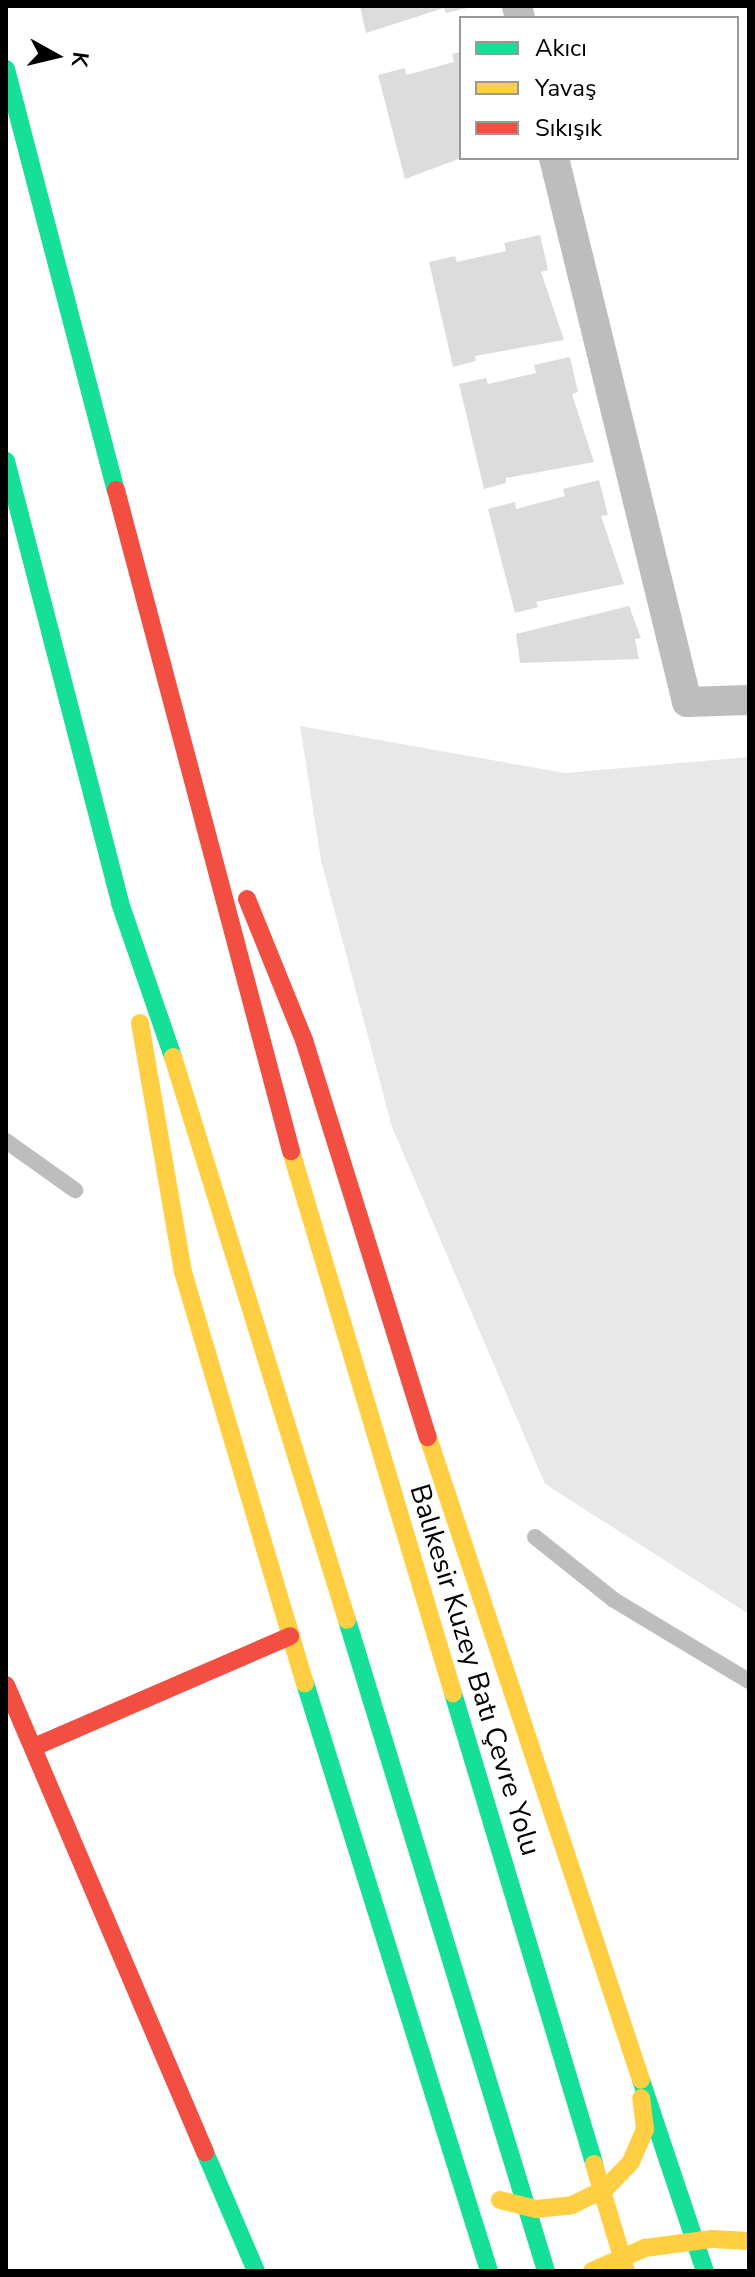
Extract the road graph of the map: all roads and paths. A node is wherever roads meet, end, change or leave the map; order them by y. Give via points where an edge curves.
1 (6, 69) edge
2 (554, 160) edge
3 (6, 461) edge
4 (749, 700) edge
5 (181, 738) junction
6 (120, 903) junction
7 (6, 1141) edge
8 (75, 1190) dead end
9 (535, 1537) dead end
10 (290, 1636) junction
11 (749, 1681) edge
12 (6, 1685) edge
13 (34, 1747) junction
14 (636, 2060) junction
15 (450, 2145) junction
16 (697, 2241) junction
17 (749, 2241) edge
18 (256, 2271) edge
19 (489, 2271) edge
20 (546, 2271) edge
21 (592, 2271) edge
22 (626, 2271) edge
23 (705, 2271) edge

1 - 5 main road
2 - 4 street via 687,702
3 - 6 main road
5 - 14 main road via 304,1040 453,1517
5 - 22 main road, Balıkesir Kuzey Batı Çevre Yolu via 271,1084
6 - 10 main road via 183,1272
6 - 20 main road via 191,1108
7 - 8 lane
9 - 11 lane via 614,1600
10 - 13 main road
10 - 15 main road
12 - 13 main road
13 - 18 main road
14 - 15 main road via 645,2129 631,2162 605,2189 572,2205 536,2209 500,2200 477,2181
14 - 16 main road
15 - 19 main road
16 - 17 main road
16 - 21 main road via 645,2248
16 - 23 main road

